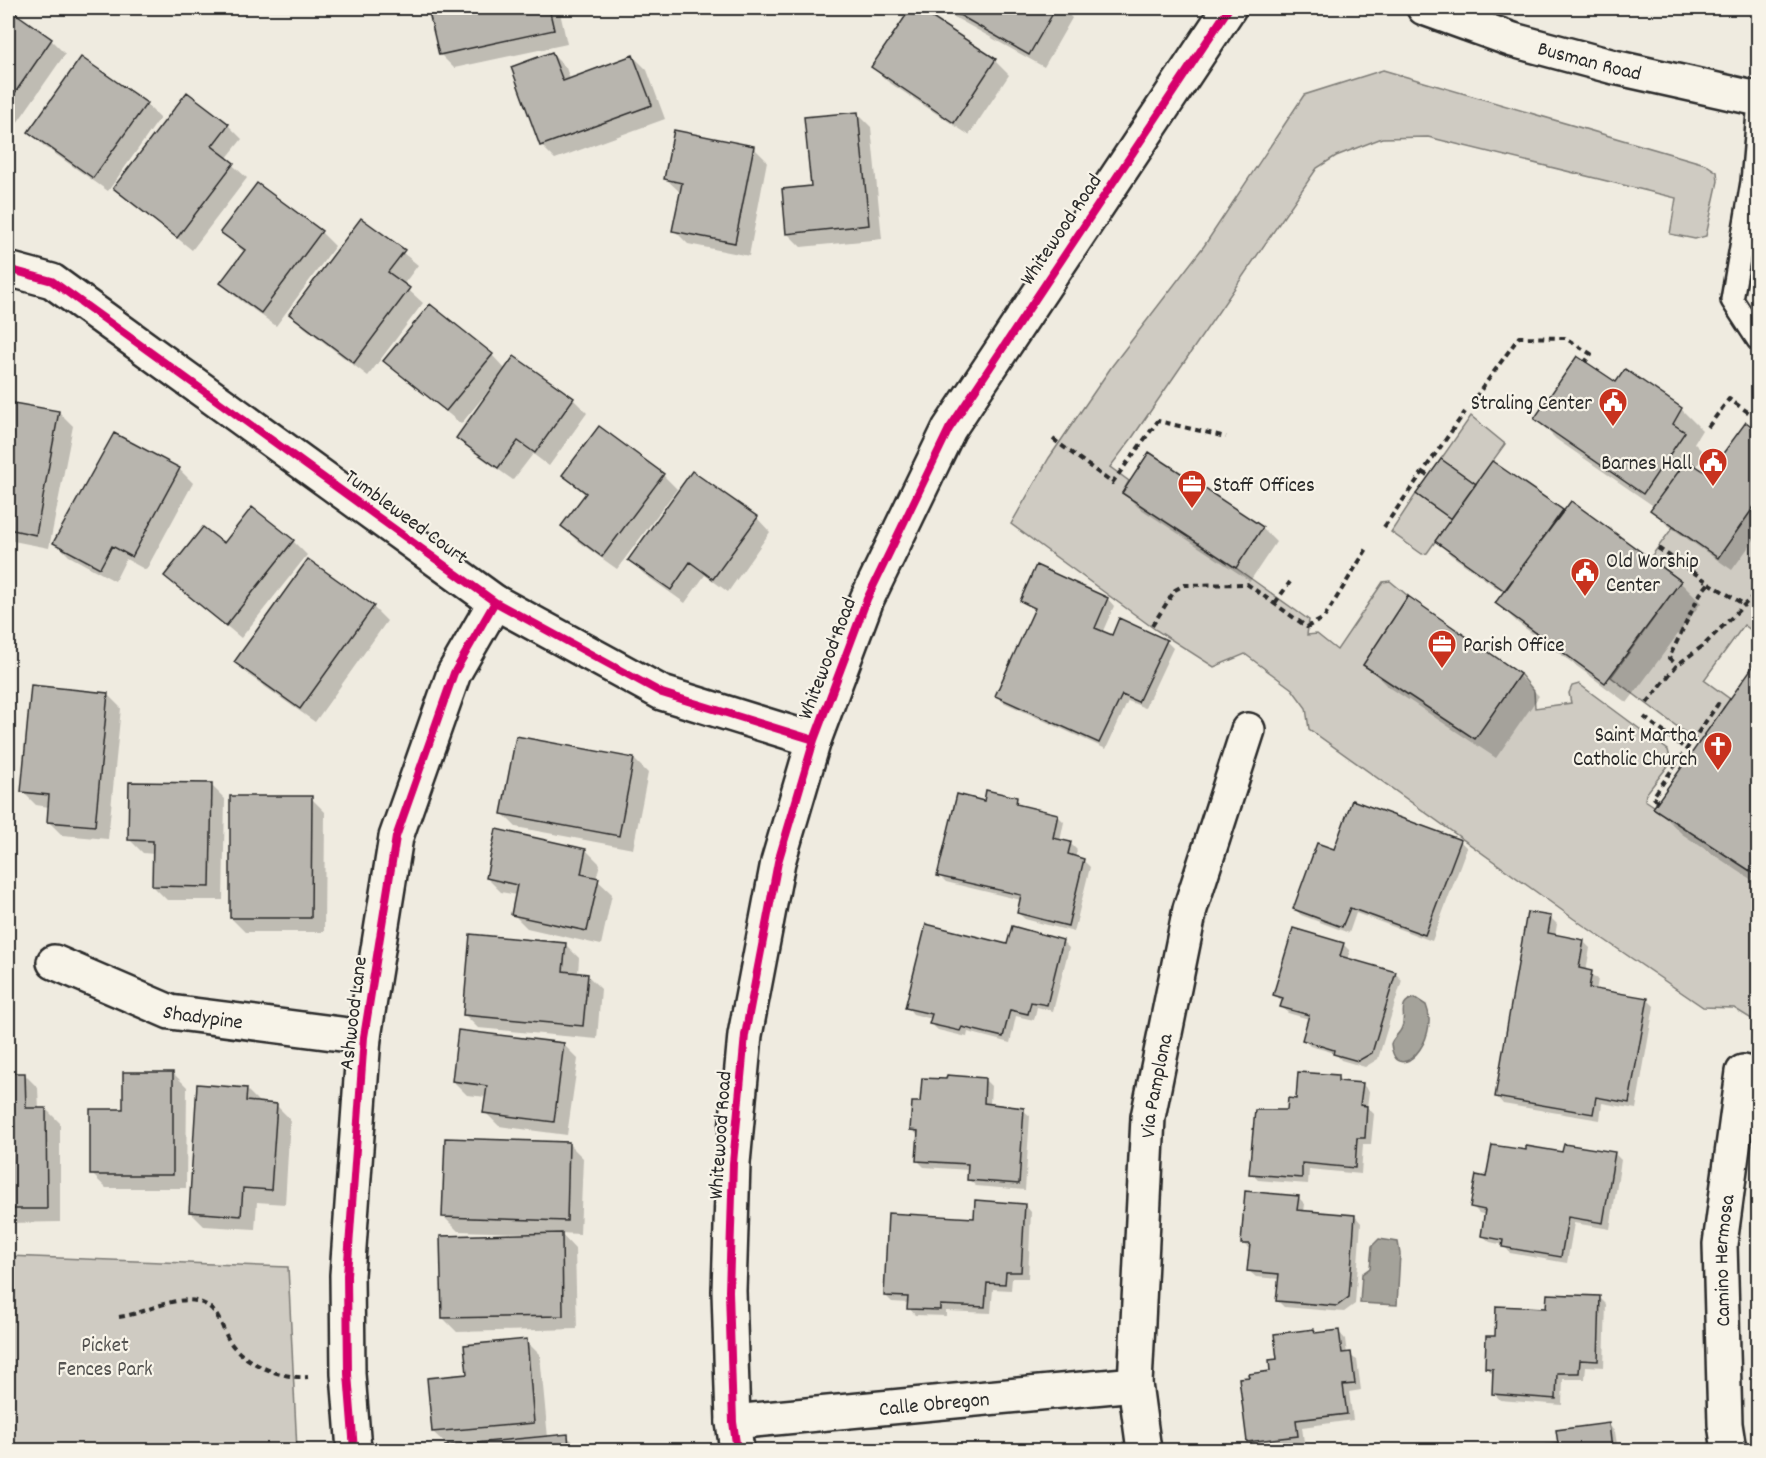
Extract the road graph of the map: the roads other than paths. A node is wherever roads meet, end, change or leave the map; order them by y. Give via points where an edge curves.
1 (1228, 8) edge
2 (1424, 8) edge
3 (1758, 99) edge
4 (1758, 113) edge
5 (8, 269) edge
6 (1758, 340) edge
7 (495, 602) junction
8 (1248, 730) dead end
9 (814, 740) junction
10 (54, 962) dead end
11 (364, 1037) junction
12 (1743, 1072) dead end
13 (1135, 1384) junction
14 (735, 1436) edge
15 (354, 1450) edge
16 (1143, 1450) edge
17 (1729, 1450) edge

1 - 9 street, Whitewood Road via 949,429 867,600
2 - 3 street, Busman Road via 1536,46
4 - 6 lane via 1752,182 1732,300
5 - 7 street, Tumbleweed Court via 52,281
7 - 9 street, Tumbleweed Court via 662,693
7 - 11 street, Ashwood Lane via 454,673 396,837
8 - 13 street, Via Pamplona via 1190,909 1148,1117
9 - 14 street, Whitewood Road via 778,862 745,1035 733,1163 729,1291
10 - 11 street, Shadypine via 170,1012
11 - 15 street, Ashwood Lane via 347,1275
12 - 17 street, Camino Hermosa via 1720,1244
13 - 14 street, Calle Obregon
13 - 16 street, Via Pamplona

